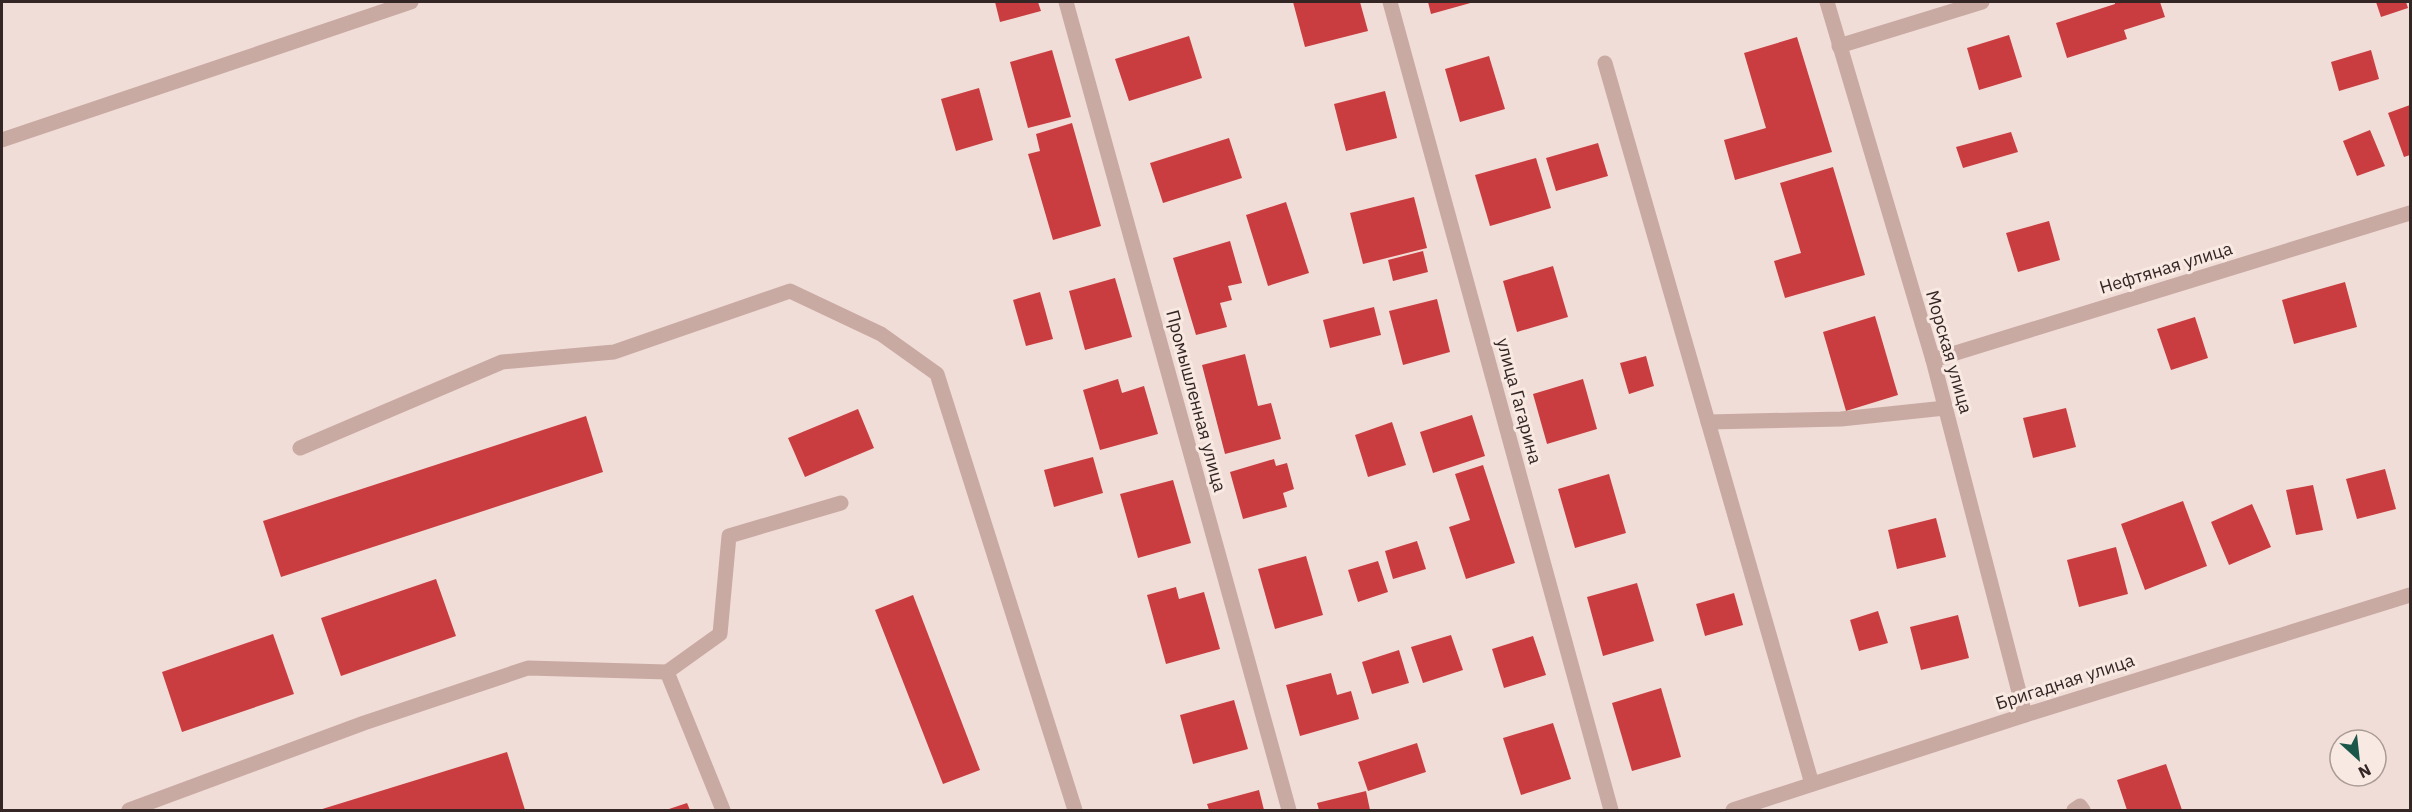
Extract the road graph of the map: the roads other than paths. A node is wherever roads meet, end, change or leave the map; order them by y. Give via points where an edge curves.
1 (411, 2) edge
2 (1066, 2) edge
3 (1390, 2) edge
4 (1827, 2) edge
5 (1982, 2) edge
6 (1839, 46) junction
7 (1605, 63) dead end
8 (2, 140) edge
9 (2410, 213) edge
10 (1933, 360) junction
11 (1946, 408) junction
12 (1708, 422) junction
13 (300, 448) dead end
14 (841, 503) dead end
15 (2410, 595) edge
16 (667, 672) junction
17 (2025, 715) junction
18 (1812, 784) junction
19 (129, 810) edge
20 (723, 810) edge
21 (1075, 810) edge
22 (1289, 810) edge
23 (1611, 810) edge
24 (1733, 810) edge
25 (2074, 810) edge
26 (2083, 810) edge

1 - 8 street
2 - 22 street, Промышленная улица
3 - 23 street, улица Гагарина
4 - 6 street, Морская улица
5 - 6 street
6 - 10 street, Морская улица
7 - 12 street
9 - 10 street, Нефтяная улица
10 - 11 street, Морская улица
11 - 12 street via 1842,419
11 - 17 street, Морская улица
12 - 18 street
13 - 21 street via 502,362 614,352 790,291 881,334 938,374
14 - 16 street via 729,536 720,634
15 - 17 street, Бригадная улица
16 - 19 street via 528,668 364,723
16 - 20 street
17 - 18 street, Бригадная улица
18 - 24 street, Бригадная улица
25 - 26 street via 2080,806

